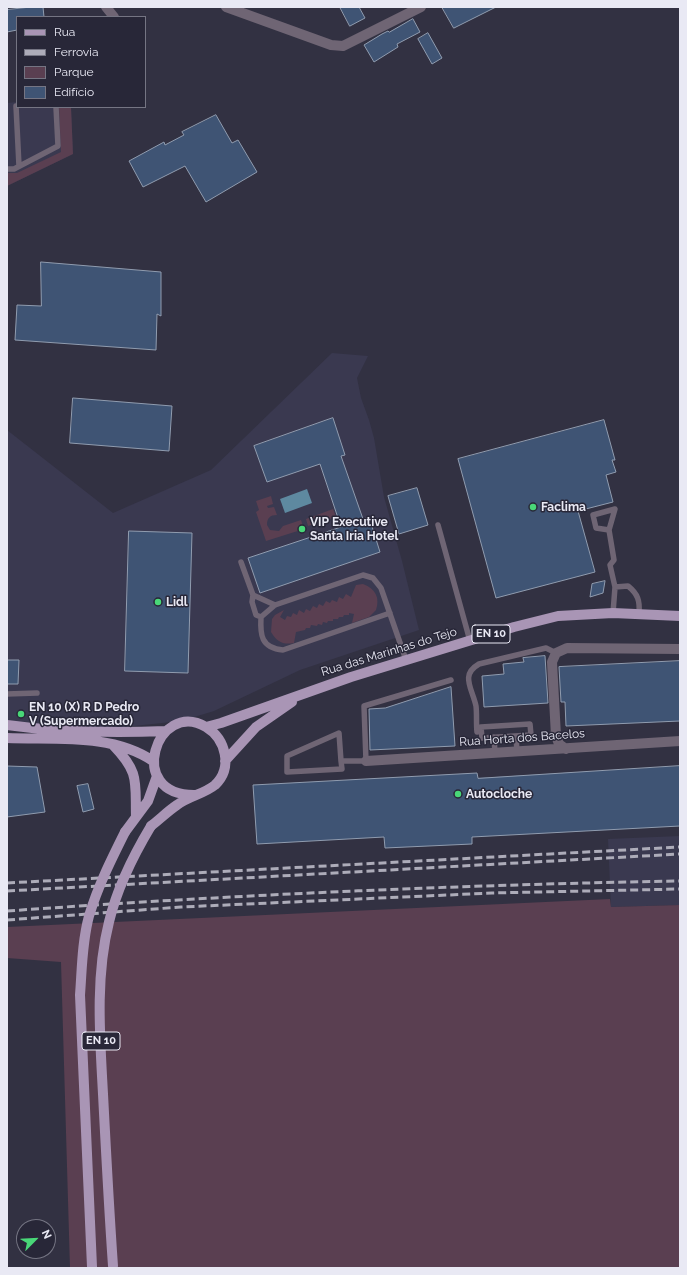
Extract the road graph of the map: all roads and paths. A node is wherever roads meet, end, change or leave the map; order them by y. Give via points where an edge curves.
1 (106, 7) edge
2 (227, 7) edge
3 (421, 7) edge
4 (113, 16) edge
5 (16, 108) edge
6 (56, 108) edge
7 (19, 166) junction
8 (7, 169) edge
9 (438, 525) dead end
10 (609, 530) junction
11 (241, 562) dead end
12 (615, 587) junction
13 (253, 595) junction
14 (275, 605) junction
15 (390, 613) junction
16 (613, 613) junction
17 (639, 613) junction
18 (680, 616) edge
19 (260, 617) junction
20 (470, 641) junction
21 (680, 649) edge
22 (556, 653) junction
23 (406, 660) junction
24 (451, 680) dead end
25 (309, 691) junction
26 (37, 693) dead end
27 (7, 694) edge
28 (7, 725) edge
29 (206, 727) junction
30 (166, 731) junction
31 (481, 731) junction
32 (516, 736) junction
33 (494, 737) junction
34 (7, 738) edge
35 (680, 741) edge
36 (113, 745) junction
37 (566, 749) junction
38 (517, 752) junction
39 (495, 753) junction
40 (153, 761) junction
41 (225, 761) junction
42 (341, 761) junction
43 (366, 761) junction
44 (157, 776) junction
45 (195, 795) junction
46 (136, 817) junction
47 (113, 1267) edge
48 (92, 1268) edge

1 - 4 street
2 - 3 street via 331,45 343,46
5 - 7 lane
6 - 7 lane via 58,146
7 - 8 lane
9 - 20 lane
10 - 10 lane via 615,509 593,515 596,528
10 - 12 lane via 614,560 610,565
11 - 13 lane
12 - 16 lane
12 - 17 lane via 628,586 635,592 639,601
13 - 14 lane
13 - 19 lane via 252,602 256,615
14 - 15 lane via 363,575 373,578 381,588
14 - 19 lane
15 - 19 lane via 282,650 267,646 261,636
15 - 23 lane
16 - 17 main road, Rua das Marinhas do Tejo / EN 10
16 - 20 main road, Rua das Marinhas do Tejo / EN 10 via 558,616
17 - 18 main road, Rua das Marinhas do Tejo / EN 10
20 - 23 main road, Rua das Marinhas do Tejo / EN 10
21 - 22 street via 567,648
22 - 31 lane via 546,648 471,668 468,677 476,707 477,732
22 - 37 street via 552,662 556,736 559,744
23 - 25 main road, Rua das Marinhas do Tejo / EN 10
24 - 43 lane via 364,706
25 - 29 main road, Rua das Marinhas do Tejo / EN 10
25 - 41 main road, EN 10 via 256,727
26 - 27 lane
28 - 30 main road via 128,733
29 - 30 main road via 184,723
29 - 41 main road via 220,741
30 - 40 main road via 154,750
31 - 32 lane via 481,726 530,724 530,735
31 - 33 lane via 482,738
32 - 33 lane
32 - 38 lane
33 - 39 lane
34 - 36 main road via 96,741
35 - 37 street, Rua Horta dos Bacelos
36 - 40 main road via 141,753
36 - 46 main road via 125,757 135,774
37 - 38 street, Rua Horta dos Bacelos
38 - 39 street, Rua Horta dos Bacelos
39 - 43 street, Rua Horta dos Bacelos
40 - 44 main road
41 - 45 main road via 223,773 216,783 207,791
42 - 42 lane via 342,769 287,772 287,756 339,733
42 - 43 lane
44 - 45 main road via 173,792
44 - 46 main road, EN 10 via 148,801
45 - 47 main road, EN 10, bridge via 177,804 151,826 121,884 109,923 100,996
46 - 48 main road, EN 10, bridge via 125,832 102,878 89,918 83,956 80,995

